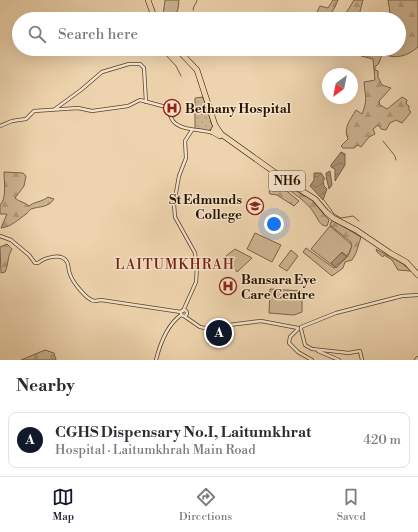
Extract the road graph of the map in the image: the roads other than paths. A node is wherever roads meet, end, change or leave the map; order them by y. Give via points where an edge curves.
1 (148, 0) edge
2 (152, 12) edge
3 (184, 56) edge
4 (146, 102) junction
5 (54, 109) junction
6 (0, 126) edge
7 (192, 130) junction
8 (215, 131) junction
9 (0, 236) edge
10 (418, 275) edge
11 (418, 295) edge
12 (185, 307) junction
13 (186, 312) junction
14 (182, 313) junction
15 (189, 319) junction
16 (300, 328) junction
17 (317, 350) junction
18 (156, 360) edge
19 (312, 360) edge
20 (339, 360) edge
21 (362, 360) edge

1 - 2 highway
3 - 8 highway via 199,73
4 - 5 street via 140,100 128,106 92,112 78,108
4 - 5 street via 144,68 133,63 102,72
4 - 7 street via 164,106 174,122
5 - 6 street via 34,110 26,119
7 - 8 street
7 - 12 street via 185,141 186,158 179,176 174,204 174,216 195,253 197,267 196,282
8 - 10 highway, NH6 / NH6 via 315,199 334,218 406,262
9 - 14 street via 29,255 35,263 50,257 65,260 76,285 94,301 102,300
11 - 16 street via 402,296 336,313
12 - 13 street
12 - 14 street
13 - 14 street
13 - 15 street
14 - 15 street
14 - 18 street via 165,336
15 - 16 street via 205,328 261,321
16 - 17 street via 305,345
16 - 19 street via 290,337 289,343
17 - 20 street
17 - 21 street via 349,353 360,351

